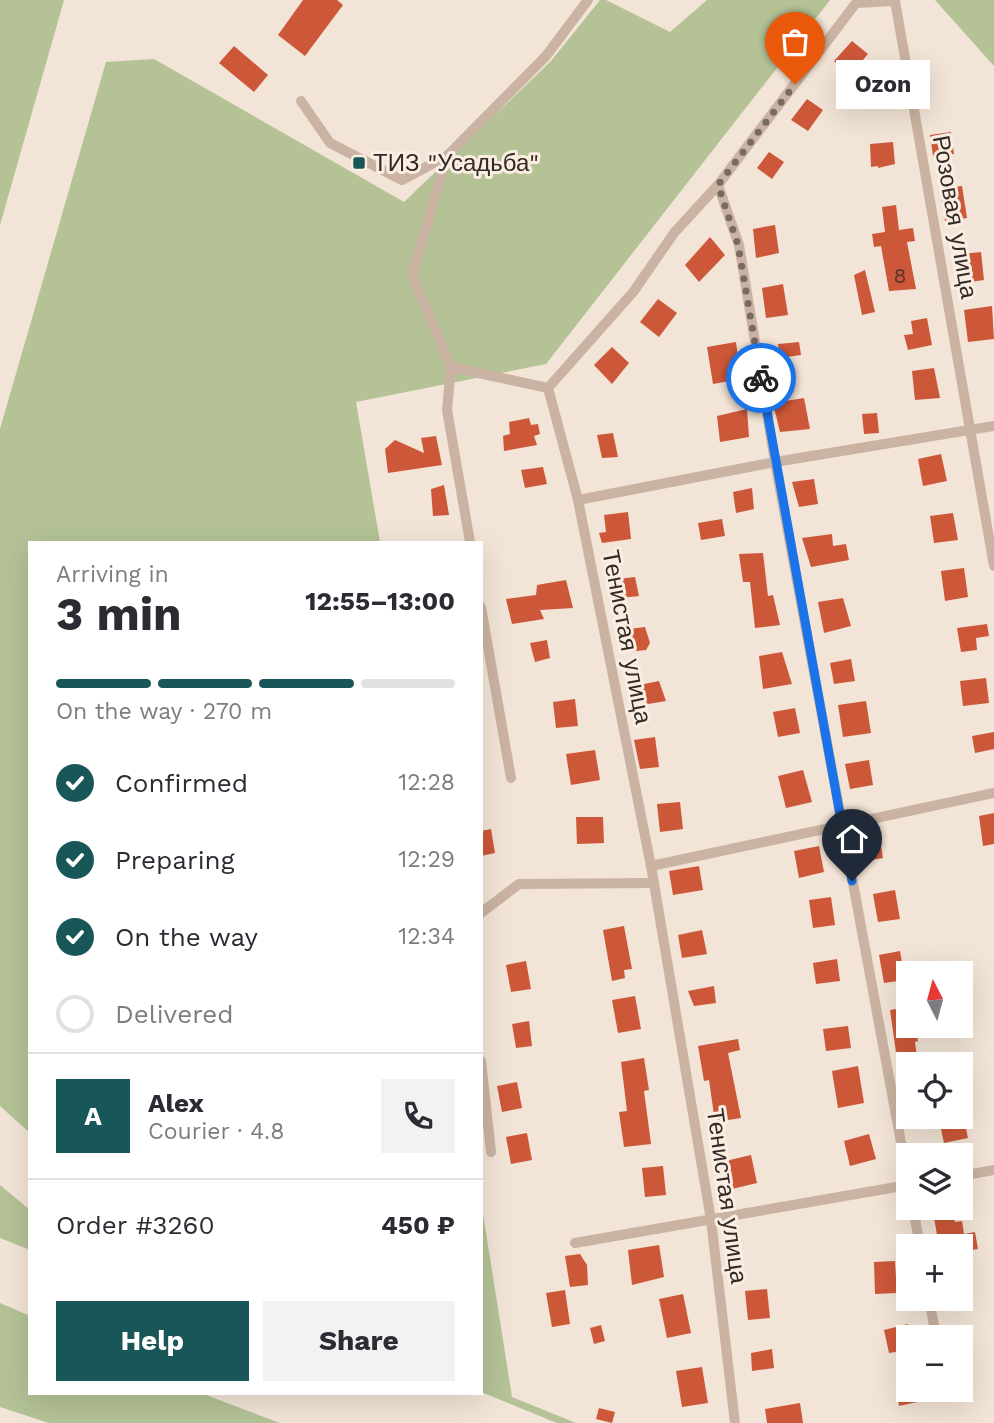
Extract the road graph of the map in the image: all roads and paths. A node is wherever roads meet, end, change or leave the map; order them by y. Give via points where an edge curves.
1 (588, 0) edge
2 (895, 1) edge
3 (301, 101) dead end
4 (447, 156) junction
5 (718, 185) junction
6 (451, 368) junction
7 (548, 388) junction
8 (994, 426) edge
9 (971, 430) junction
10 (775, 462) junction
11 (578, 500) junction
12 (470, 541) edge
13 (994, 566) edge
14 (483, 618) edge
15 (511, 778) dead end
16 (994, 793) edge
17 (842, 827) junction
18 (652, 866) junction
19 (654, 883) junction
20 (483, 911) edge
21 (483, 1078) edge
22 (901, 1143) edge
23 (492, 1152) dead end
24 (994, 1170) edge
25 (973, 1174) edge
26 (896, 1185) edge
27 (711, 1220) junction
28 (575, 1243) dead end
29 (735, 1423) edge

1 - 4 street via 545,57
2 - 5 street via 856,3
2 - 9 street, Розовая улица
3 - 4 street via 330,143 402,180
4 - 6 street via 412,275
5 - 7 street via 674,233 634,291
5 - 10 street via 738,245
6 - 7 street
6 - 12 street via 447,410
7 - 11 street, Тенистая улица
8 - 9 street
9 - 10 street
9 - 13 street, Розовая улица
10 - 11 street
10 - 17 street
11 - 18 street, Тенистая улица
14 - 15 street
16 - 17 street
17 - 18 street
17 - 22 street
18 - 19 street, Тенистая улица
19 - 20 street via 519,884
19 - 27 street, Тенистая улица
21 - 23 street
24 - 25 street
26 - 27 street
27 - 28 street
27 - 29 street, Тенистая улица

